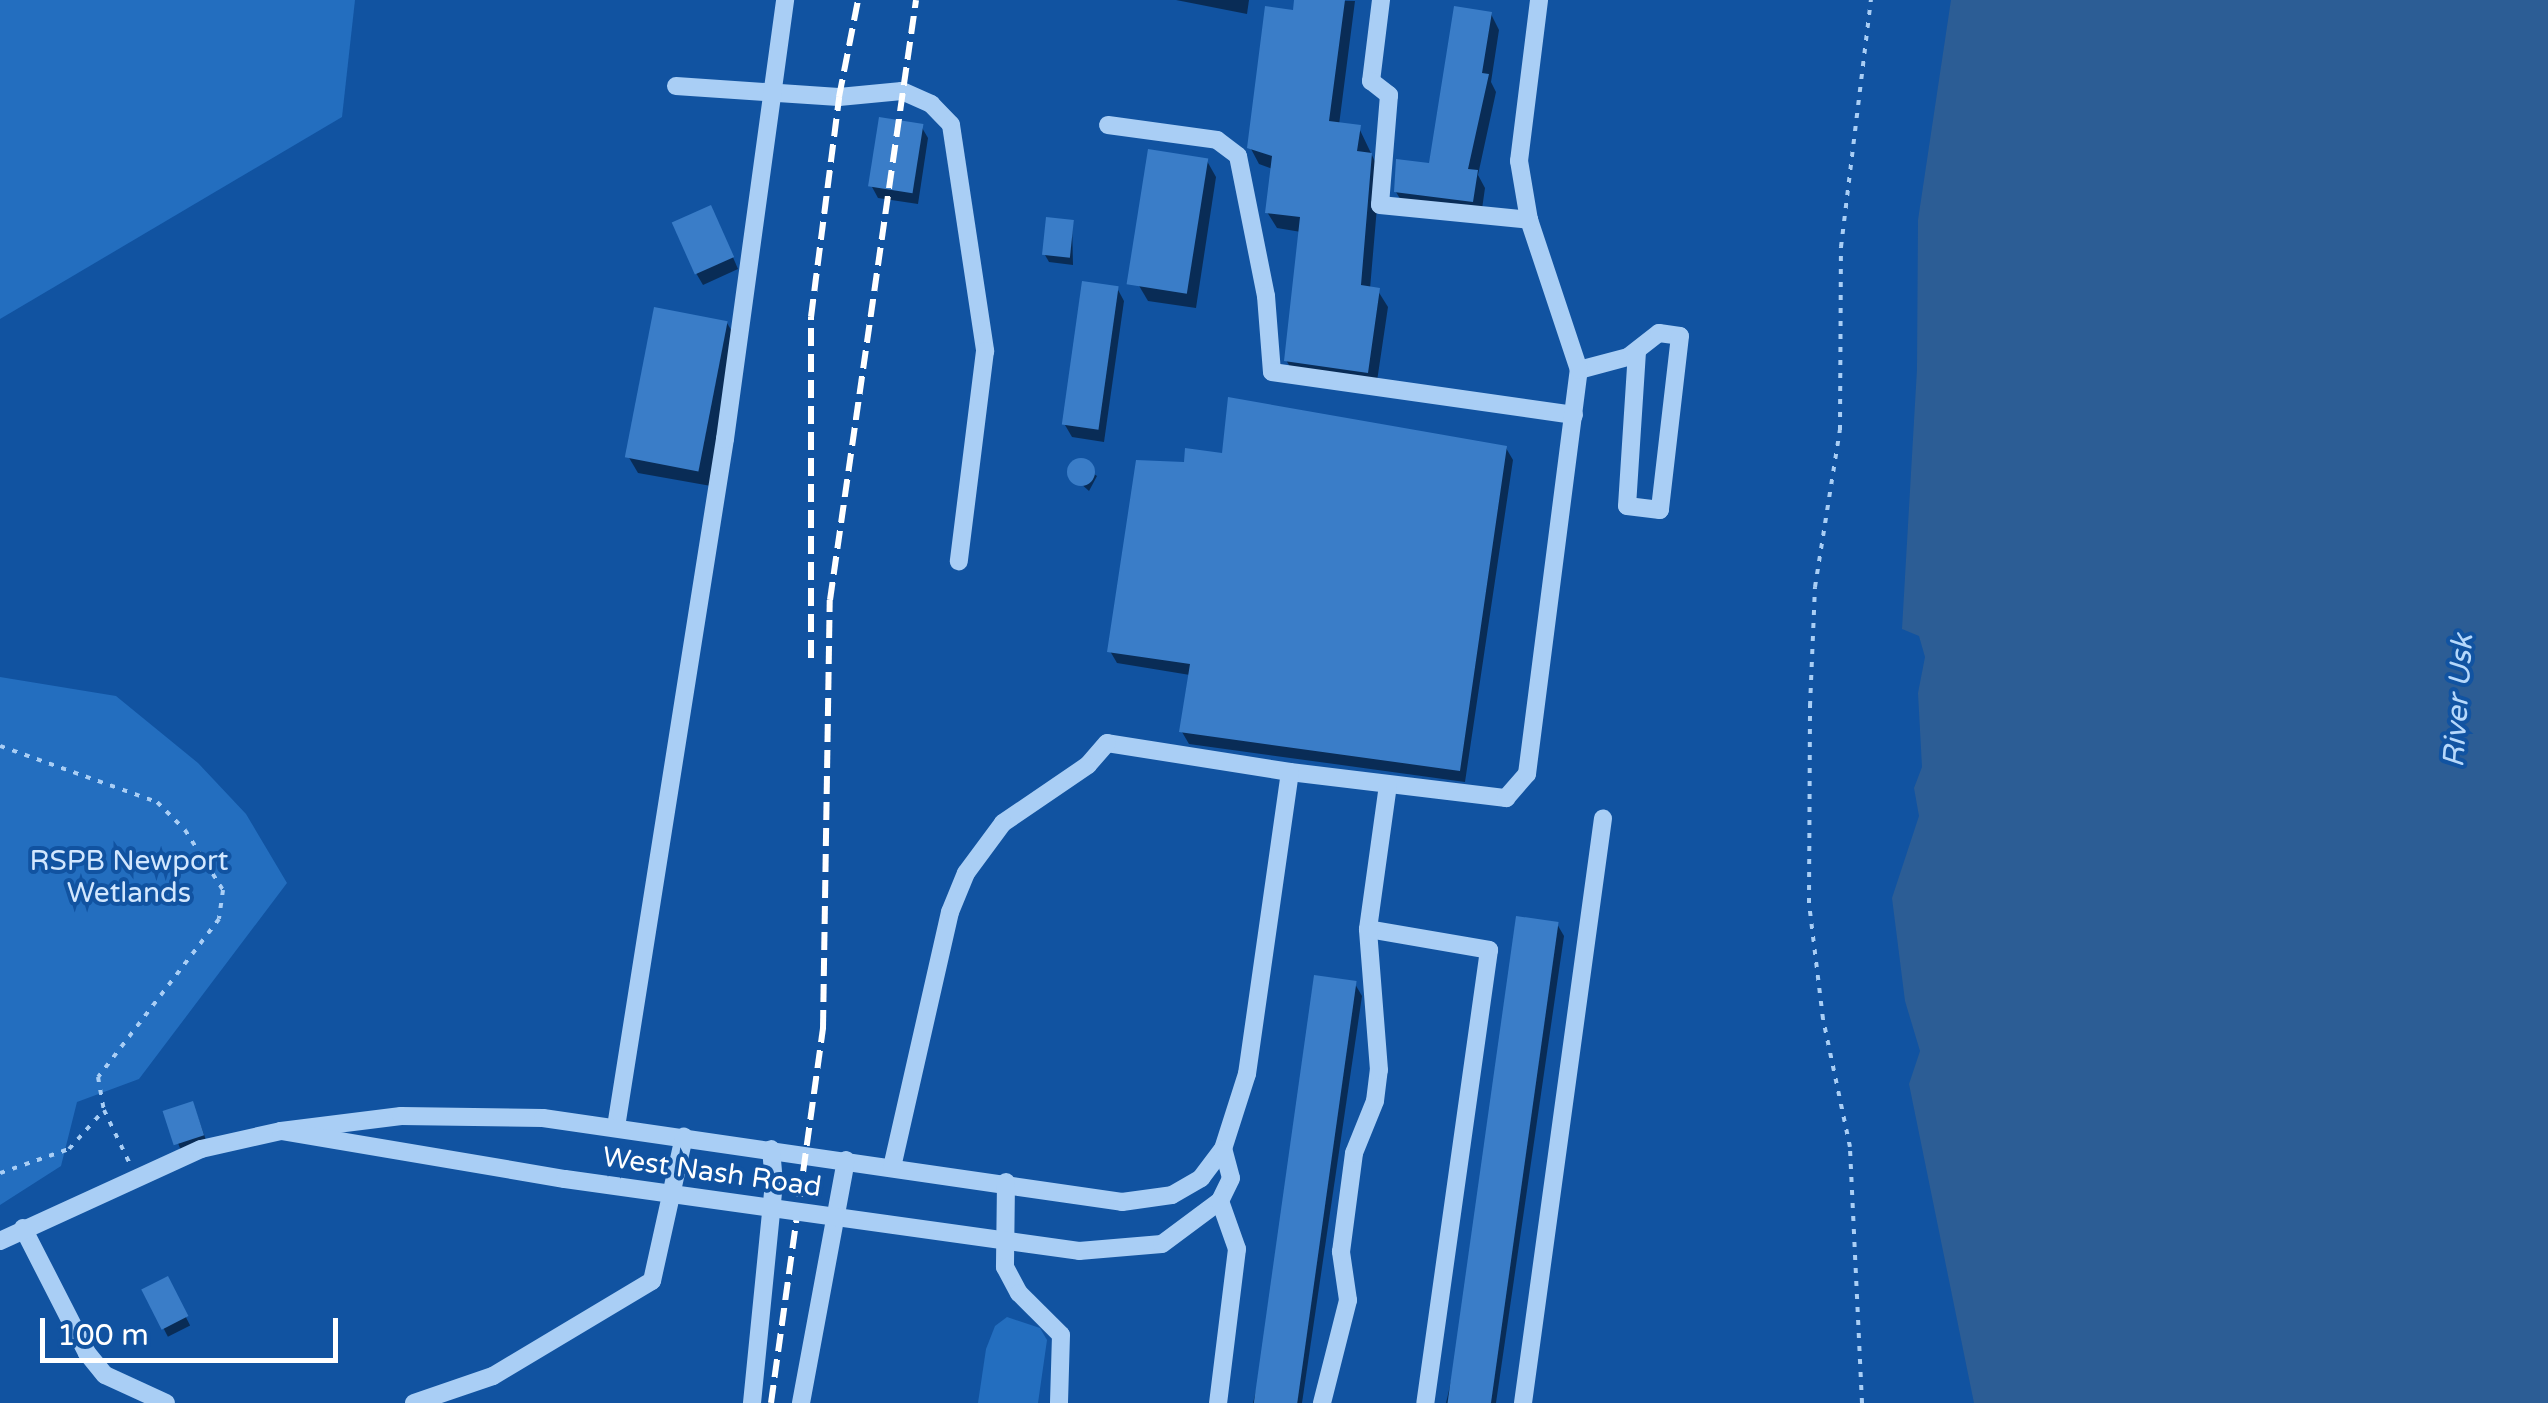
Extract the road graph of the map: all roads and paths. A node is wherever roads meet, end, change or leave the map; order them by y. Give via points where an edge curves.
1 (785, 0) edge
2 (1381, 0) edge
3 (1539, 0) edge
4 (1871, 0) edge
5 (676, 86) dead end
6 (771, 94) junction
7 (1108, 125) dead end
8 (1529, 220) junction
9 (1637, 350) junction
10 (1579, 370) junction
11 (1574, 415) junction
12 (960, 561) dead end
13 (0, 746) edge
14 (1290, 772) junction
15 (1388, 784) junction
16 (1603, 818) dead end
17 (1368, 930) junction
18 (104, 1110) junction
19 (616, 1127) junction
20 (281, 1130) junction
21 (684, 1137) junction
22 (771, 1149) junction
23 (1223, 1150) junction
24 (846, 1160) junction
25 (892, 1168) junction
26 (0, 1173) edge
27 (136, 1180) junction
28 (1006, 1182) junction
29 (1220, 1201) junction
30 (22, 1228) junction
31 (0, 1241) edge
32 (166, 1403) edge
33 (414, 1403) edge
34 (752, 1403) edge
35 (801, 1403) edge
36 (1059, 1403) edge
37 (1218, 1403) edge
38 (1322, 1403) edge
39 (1425, 1403) edge
40 (1523, 1403) edge
41 (1862, 1403) edge

1 - 6 street
2 - 8 street via 1371,81 1389,95 1380,205
3 - 8 street via 1519,161
4 - 41 path via 1841,247 1840,430 1815,587 1808,903 1822,1019 1850,1147
5 - 6 street
6 - 12 street via 902,91 931,104 951,125 985,351
6 - 19 street via 725,438
7 - 11 street via 1218,140 1238,156 1266,296 1272,372
8 - 10 street
9 - 9 street via 1659,333 1680,336 1660,510 1628,506
9 - 10 street
10 - 11 street
11 - 15 street via 1527,774 1519,791 1506,798
13 - 18 path via 156,802 185,830 223,890 219,919 98,1077
14 - 15 street
14 - 23 street via 1247,1074
14 - 25 street via 1108,743 1003,824 966,873 950,912
15 - 17 street
16 - 40 street
17 - 38 street via 1375,1101 1354,1153 1341,1252 1348,1300
17 - 39 street via 1490,950
18 - 26 path via 69,1149
18 - 27 path
19 - 20 street via 442,1115
19 - 21 street
20 - 27 street, West Nash Road via 201,1149
20 - 29 street, West Nash Road, bridge via 564,1179 1079,1251 1162,1244
21 - 22 street
21 - 33 street via 652,1281 493,1376
22 - 24 street
22 - 34 street via 774,1183
23 - 28 street via 1201,1178 1172,1195 1122,1202
23 - 29 street via 1230,1178
24 - 25 street
24 - 35 street
25 - 28 street
27 - 30 street, West Nash Road
28 - 36 street via 1006,1267 1018,1293 1061,1335
29 - 37 street via 1237,1249
30 - 31 street, West Nash Road
30 - 32 street via 86,1352 105,1374

